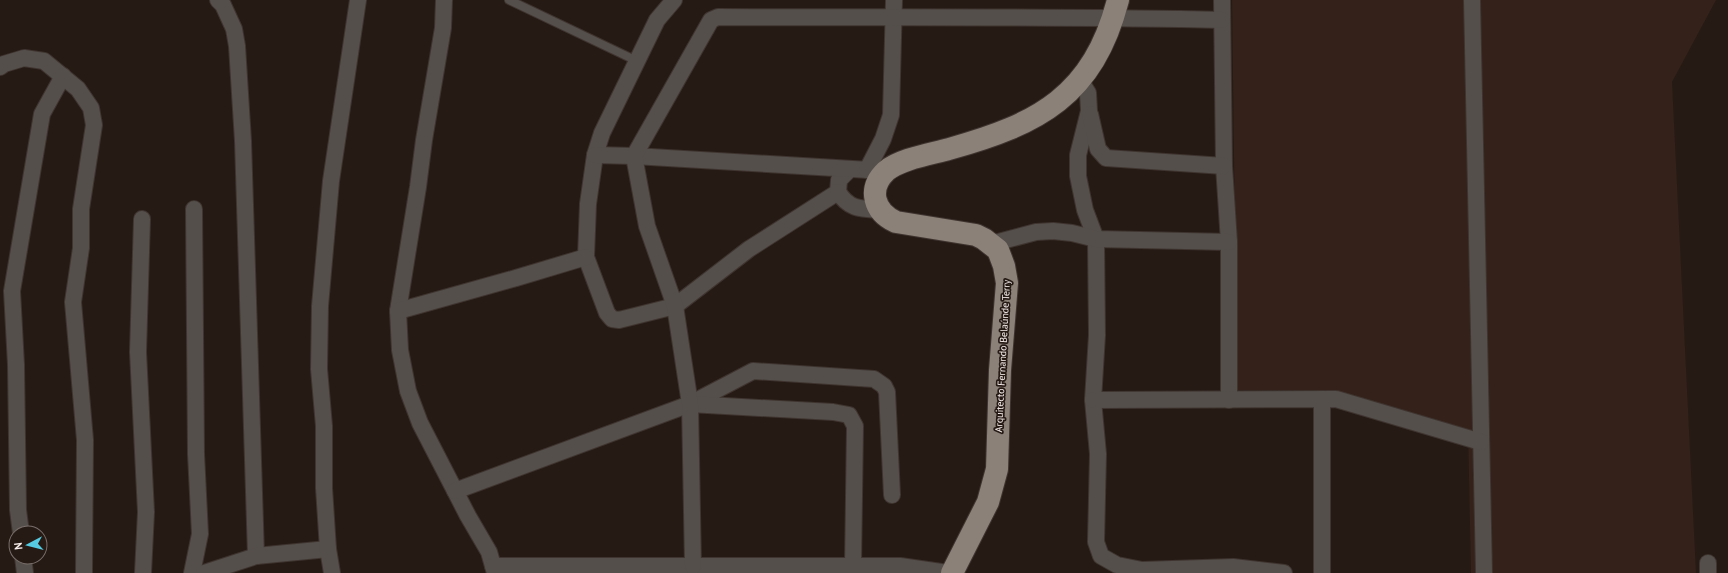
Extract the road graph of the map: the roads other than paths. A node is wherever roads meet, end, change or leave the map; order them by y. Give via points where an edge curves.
1 (358, 0) edge
2 (444, 0) edge
3 (508, 0) edge
4 (674, 0) edge
5 (894, 0) edge
6 (1222, 0) edge
7 (1472, 0) edge
8 (221, 2) edge
9 (1116, 9) edge
10 (894, 18) junction
11 (1222, 20) junction
12 (637, 61) junction
13 (0, 67) edge
14 (63, 76) junction
15 (1080, 80) junction
16 (1089, 112) junction
17 (595, 155) junction
18 (634, 156) junction
19 (1224, 166) junction
20 (850, 169) junction
21 (877, 170) junction
22 (838, 192) junction
23 (877, 203) junction
24 (194, 209) dead end
25 (142, 219) dead end
26 (1096, 239) junction
27 (1229, 242) junction
28 (991, 244) junction
29 (586, 257) junction
30 (675, 306) junction
31 (398, 311) junction
32 (1322, 399) junction
33 (1093, 400) junction
34 (1229, 400) junction
35 (690, 404) junction
36 (1481, 442) junction
37 (455, 491) junction
38 (892, 495) dead end
39 (20, 525) edge
40 (328, 549) junction
41 (256, 556) junction
42 (693, 566) junction
43 (494, 570) edge
44 (855, 570) edge
45 (1179, 571) edge
46 (84, 573) edge
47 (143, 573) edge
48 (192, 573) edge
49 (204, 573) edge
50 (332, 573) edge
51 (948, 573) edge
52 (952, 573) edge
53 (1284, 573) edge
54 (1322, 573) edge
55 (1484, 573) edge

1 - 40 street via 331,181 320,306 319,369 324,426 324,488
2 - 31 street via 443,28
3 - 12 lane
4 - 12 street via 657,20
5 - 10 street
6 - 11 street
7 - 36 street
8 - 41 street via 234,29 238,46
9 - 10 street
9 - 11 street
9 - 15 main road via 1102,45
10 - 18 street via 718,17 711,20
10 - 21 street via 890,115
11 - 19 street
12 - 17 street via 602,133
13 - 14 street via 24,58 44,61
14 - 39 street via 42,114 12,291
14 - 46 street via 78,89 91,108 94,125 81,209 81,248 73,302 85,440
15 - 16 street via 1088,93
15 - 21 main road via 1071,91 1032,119 968,144
16 - 19 street via 1098,149 1106,158
16 - 26 street via 1078,154 1078,176 1085,210
17 - 18 street
17 - 29 street via 588,204
18 - 20 street
18 - 30 street via 647,226
19 - 27 street
20 - 21 street
20 - 22 street via 840,180
21 - 23 main road
22 - 23 street via 844,202 858,208
22 - 30 street via 749,249
23 - 28 main road, Arquitecto Fernando Belaúnde Terry via 886,217 896,222 964,232 976,235
24 - 48 street via 196,454 200,534
25 - 47 street via 138,352 146,512
26 - 27 street
26 - 28 street via 1053,231 1036,232
26 - 33 street via 1098,335
27 - 34 street
28 - 52 main road, Arquitecto Fernando Belaúnde Terry via 998,250 1007,283 1000,370 997,469 988,502
29 - 30 street via 607,313 612,319 619,320
29 - 31 street
30 - 35 street
31 - 37 street via 400,350 408,391 420,423
32 - 34 street
32 - 36 street via 1336,399
32 - 54 street
33 - 34 street
33 - 45 street via 1098,454 1096,542 1101,556 1118,565 1142,570
35 - 37 street
35 - 38 street via 753,371 874,379 884,386 887,392
35 - 42 street
35 - 44 street via 849,415 856,426
36 - 55 street
37 - 43 street via 489,552
40 - 41 street
40 - 50 street
41 - 49 street
42 - 43 street
42 - 44 street
44 - 51 street via 900,566
45 - 53 street via 1233,567

